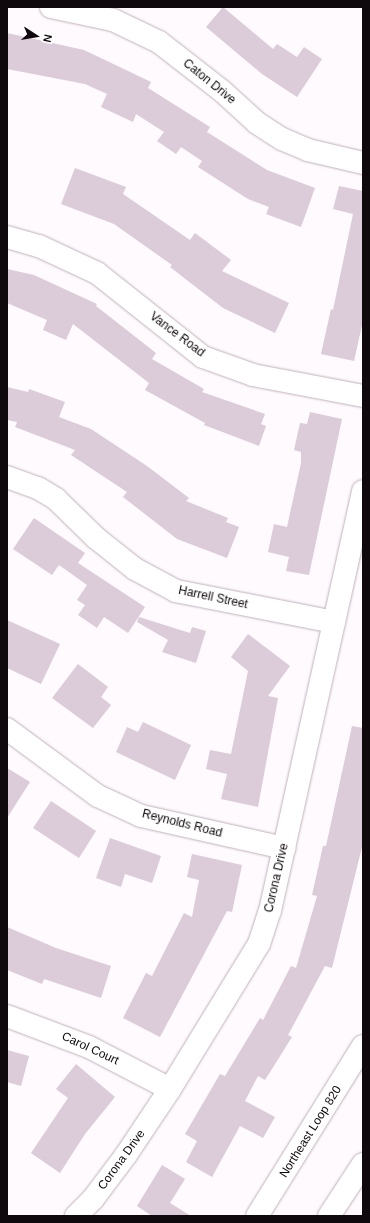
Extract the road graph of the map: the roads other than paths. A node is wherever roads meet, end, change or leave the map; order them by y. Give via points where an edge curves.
1 (51, 7) edge
2 (363, 163) edge
3 (7, 237) edge
4 (363, 396) edge
5 (7, 477) edge
6 (363, 491) edge
7 (334, 622) junction
8 (7, 729) edge
9 (284, 848) junction
10 (7, 1016) edge
11 (363, 1046) edge
12 (170, 1089) junction
13 (363, 1164) edge
14 (76, 1216) edge
15 (256, 1216) edge
16 (329, 1216) edge

1 - 2 main road, Caton Drive via 113,20 158,42 222,91 257,123 282,138 308,150
3 - 4 main road, Vance Road via 39,246 97,273 203,357 253,375
5 - 7 main road, Harrell Street via 38,488 56,499 96,538 135,570 176,591
6 - 7 main road, Corona Drive
7 - 9 main road, Corona Drive
8 - 9 main road, Reynolds Road via 98,796 141,816
9 - 12 main road, Corona Drive via 259,944
10 - 12 main road, Carol Court via 89,1047
11 - 15 main road, Northeast Loop 820
12 - 14 main road, Corona Drive via 126,1155 93,1199
13 - 16 main road

